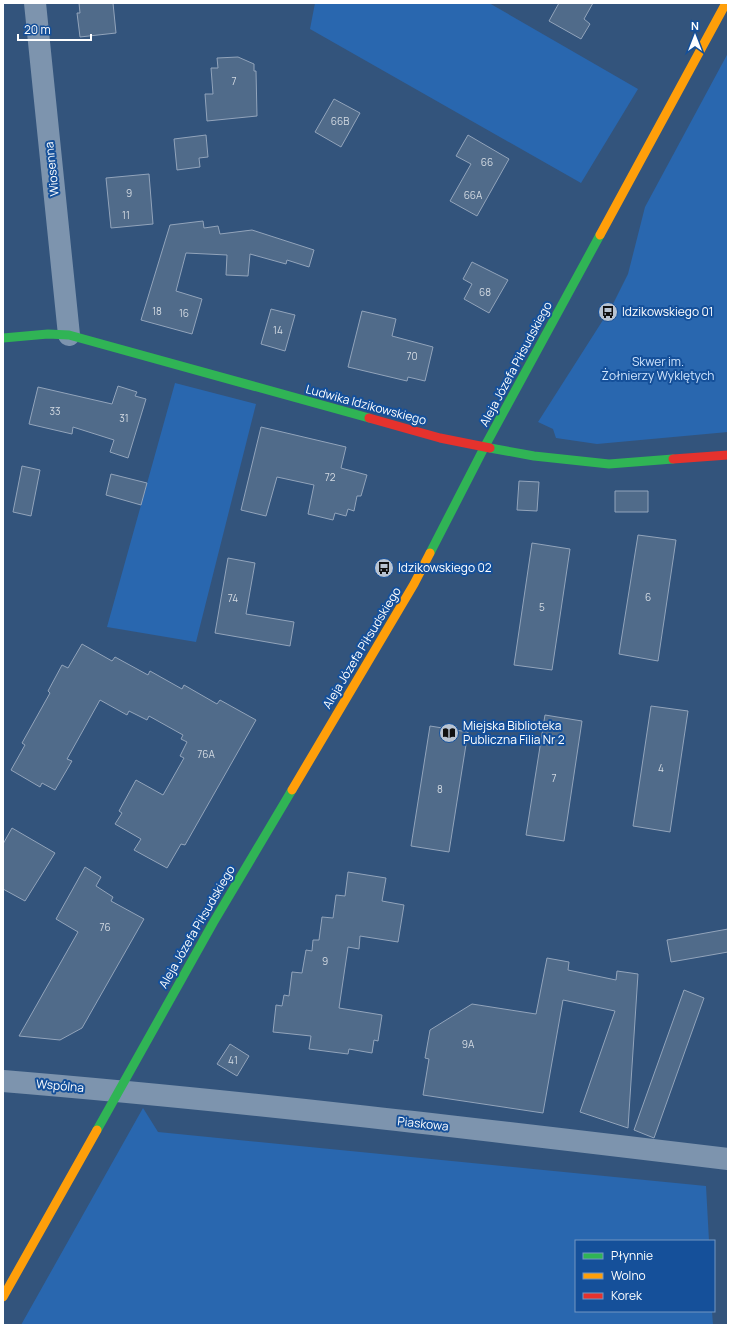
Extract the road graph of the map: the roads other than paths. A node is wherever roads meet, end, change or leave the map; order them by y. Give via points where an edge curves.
1 (35, 3) edge
2 (726, 3) edge
3 (69, 335) junction
4 (3, 338) edge
5 (485, 446) junction
6 (728, 455) edge
7 (3, 1081) edge
8 (117, 1090) junction
9 (728, 1159) edge
10 (3, 1297) edge

1 - 3 street, Wiosenna
2 - 5 main road, Aleja Józefa Piłsudskiego
3 - 4 main road, Ludwika Idzikowskiego
3 - 5 main road, Ludwika Idzikowskiego via 434,436
5 - 6 main road, Ludwika Idzikowskiego via 534,456 609,464
5 - 8 main road, Aleja Józefa Piłsudskiego via 414,584
7 - 8 street, Wspólna
8 - 9 street, Piaskowa
8 - 10 main road, Aleja Józefa Piłsudskiego

